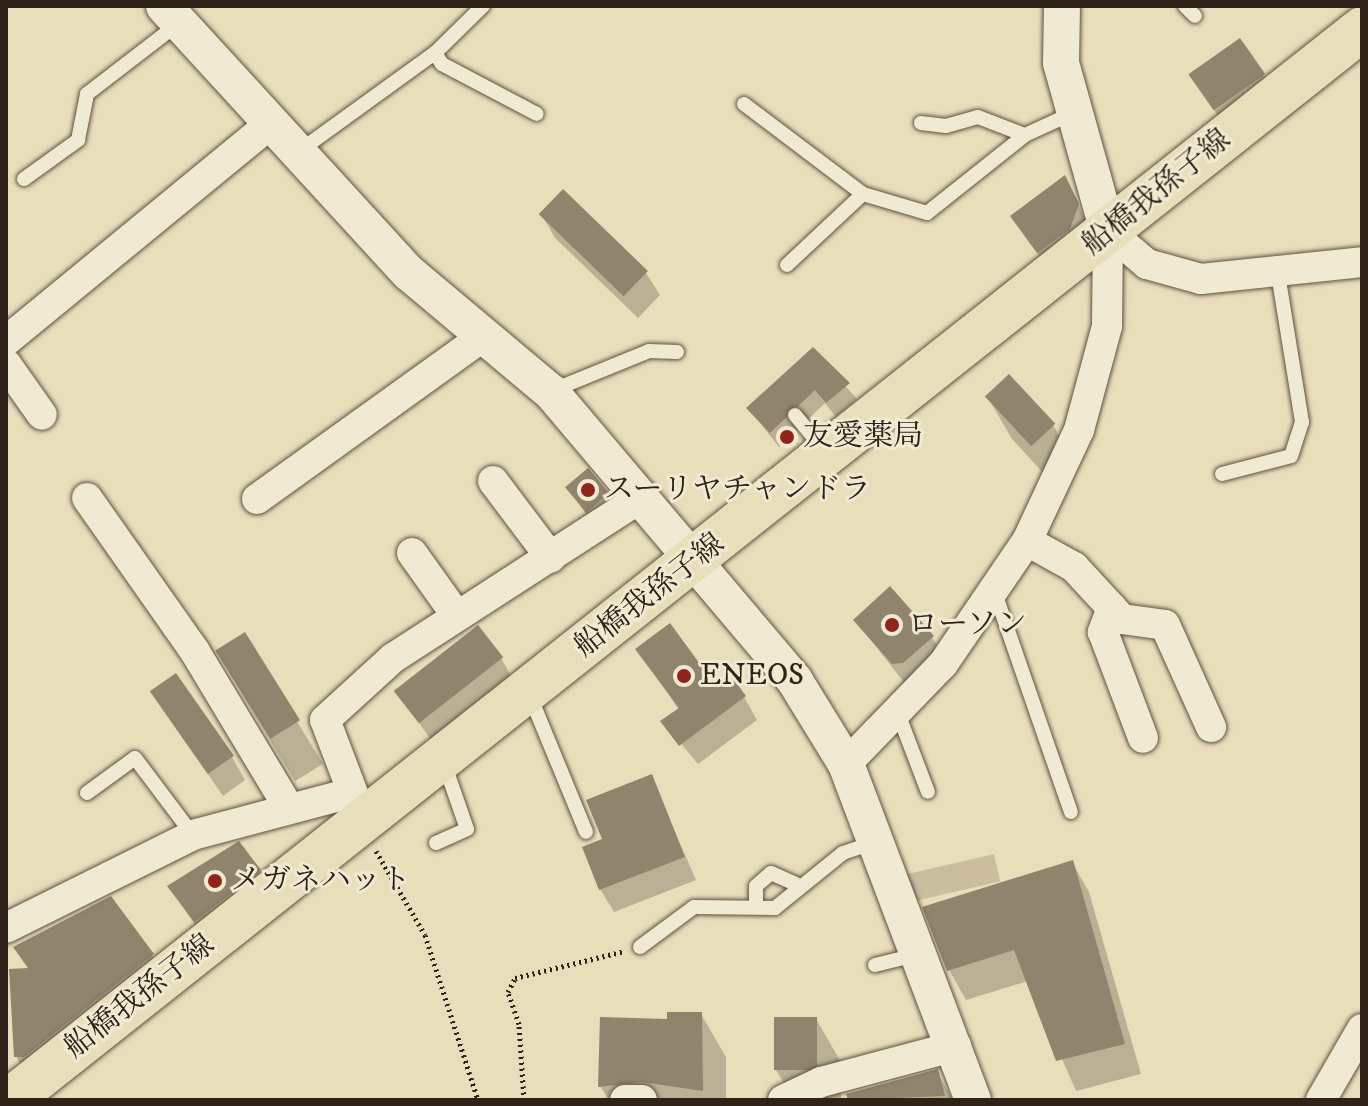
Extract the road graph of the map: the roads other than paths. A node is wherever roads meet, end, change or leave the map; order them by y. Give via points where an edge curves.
1 (483, 6) edge
2 (1060, 6) edge
3 (171, 15) edge
4 (1362, 29) edge
5 (435, 53) junction
6 (744, 104) dead end
7 (1073, 112) junction
8 (537, 114) dead end
9 (921, 123) dead end
10 (270, 124) junction
11 (1025, 135) junction
12 (298, 152) junction
13 (24, 179) dead end
14 (863, 194) junction
15 (1108, 231) junction
16 (1362, 262) edge
17 (787, 265) dead end
18 (1278, 274) junction
19 (484, 336) junction
20 (6, 341) edge
21 (677, 352) dead end
22 (6, 364) edge
23 (551, 392) junction
24 (42, 415) dead end
25 (795, 415) dead end
26 (828, 454) junction
27 (1222, 474) dead end
28 (493, 481) dead end
29 (643, 496) junction
30 (87, 498) dead end
31 (257, 499) dead end
32 (1027, 541) junction
33 (412, 553) dead end
34 (551, 558) junction
35 (699, 559) junction
36 (993, 586) junction
37 (1112, 608) junction
38 (457, 616) junction
39 (529, 692) junction
40 (899, 716) junction
41 (1211, 727) dead end
42 (1143, 738) dead end
43 (443, 759) junction
44 (846, 764) junction
45 (928, 792) dead end
46 (87, 793) dead end
47 (289, 808) junction
48 (355, 808) junction
49 (1071, 812) dead end
50 (586, 832) dead end
51 (193, 835) junction
52 (877, 841) junction
53 (436, 843) dead end
54 (796, 884) junction
55 (756, 907) junction
56 (6, 928) edge
57 (640, 947) road end
58 (920, 954) junction
59 (875, 965) dead end
60 (1362, 1029) edge
61 (956, 1046) junction
62 (10, 1100) edge
63 (625, 1100) edge
64 (642, 1100) edge
65 (783, 1100) edge
66 (973, 1100) edge
67 (1321, 1100) edge

1 - 5 lane
2 - 7 street via 1061,63
3 - 10 street
3 - 13 lane via 87,94 78,140
4 - 15 main road, 船橋我孫子線
5 - 8 lane via 442,64
5 - 12 lane
6 - 14 lane
7 - 11 lane
7 - 15 street
9 - 11 lane via 946,126 978,117
10 - 12 street
10 - 20 street
11 - 14 lane via 927,213
12 - 19 street via 409,273
14 - 17 lane
15 - 18 street via 1147,264 1201,279
15 - 26 main road, 船橋我孫子線
15 - 32 street via 1107,326 1079,430
16 - 18 street
18 - 27 lane via 1302,422 1291,456
19 - 23 street
19 - 31 street
21 - 23 lane via 649,351
22 - 24 street
23 - 29 street
25 - 26 lane
26 - 35 main road, 船橋我孫子線
28 - 34 street
29 - 34 street
29 - 35 street
30 - 47 street via 194,650
32 - 36 street
32 - 37 street via 1074,567
33 - 38 street
34 - 38 street
35 - 39 main road, 船橋我孫子線
35 - 44 street via 795,681
36 - 40 street
36 - 49 lane
37 - 41 street via 1122,619 1165,625
37 - 42 street via 1103,632
38 - 48 street via 393,658 325,720
39 - 43 main road, 船橋我孫子線
39 - 50 lane
40 - 44 street
40 - 45 lane
43 - 48 main road, 船橋我孫子線
43 - 53 lane via 467,829
44 - 52 street
46 - 51 lane via 135,758
47 - 48 street
47 - 51 street
48 - 62 main road, 船橋我孫子線
51 - 56 street
52 - 54 lane
52 - 58 street
54 - 55 lane via 775,908
54 - 55 lane via 771,873 756,886
55 - 57 lane via 694,907
58 - 59 lane
58 - 61 street
60 - 67 street
61 - 65 street via 821,1082
61 - 66 street
63 - 64 street

